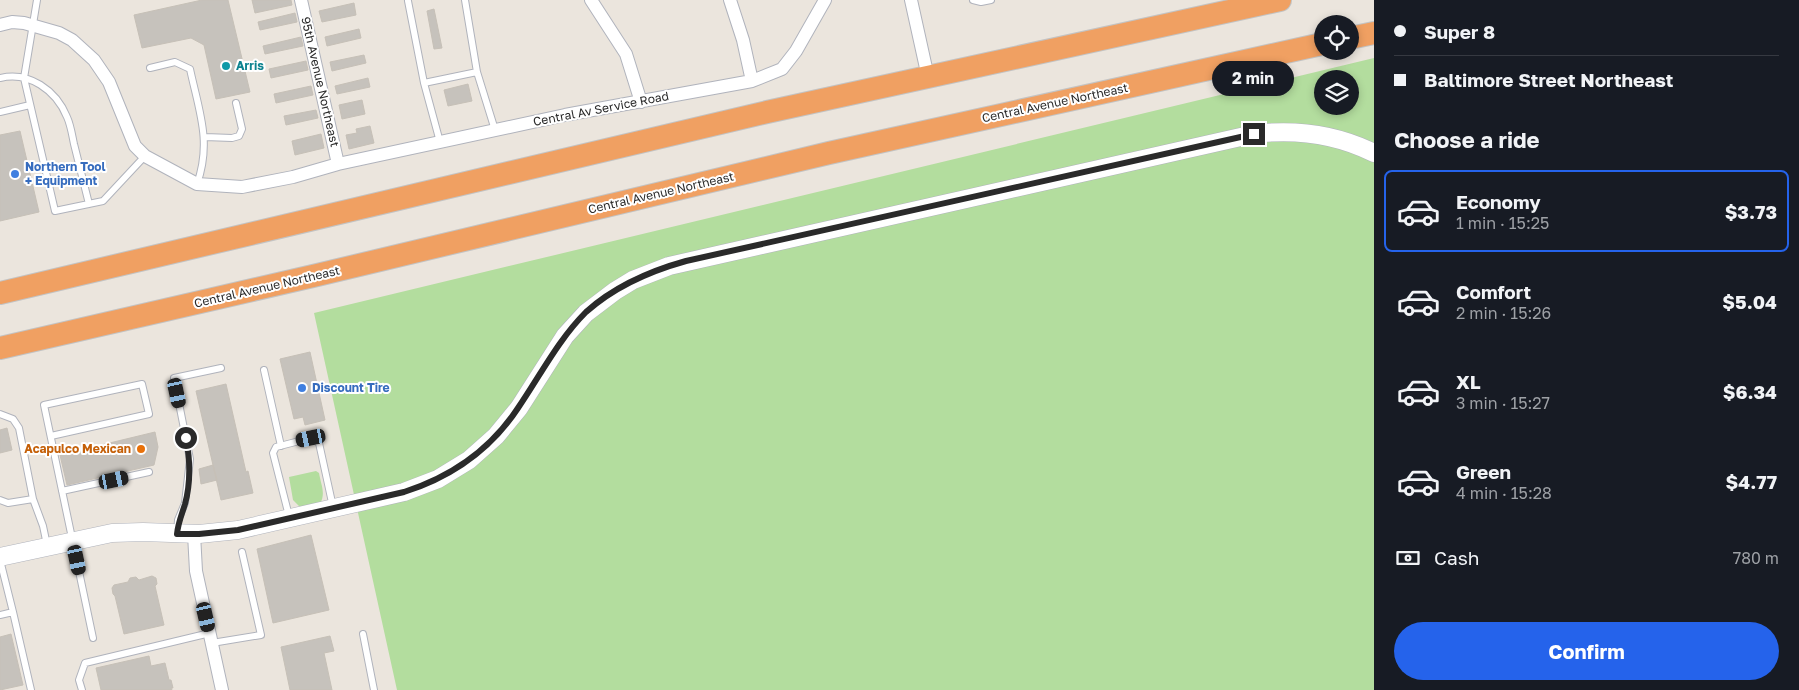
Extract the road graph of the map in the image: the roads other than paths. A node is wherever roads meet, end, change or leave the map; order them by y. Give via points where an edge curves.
1 (37, 0) edge
2 (302, 0) edge
3 (465, 0) edge
4 (592, 0) edge
5 (730, 0) edge
6 (825, 0) edge
7 (910, 0) edge
8 (973, 0) edge
9 (990, 0) edge
10 (1280, 0) edge
11 (408, 1) dead end
12 (0, 25) edge
13 (33, 26) junction
14 (1374, 33) edge
15 (1359, 36) edge
16 (1314, 46) edge
17 (150, 68) dead end
18 (477, 72) junction
19 (928, 77) junction
20 (0, 78) edge
21 (24, 78) junction
22 (752, 81) junction
23 (424, 83) junction
24 (641, 102) junction
25 (236, 103) dead end
26 (30, 105) junction
27 (0, 112) edge
28 (495, 130) junction
29 (205, 136) junction
30 (440, 142) junction
31 (1374, 152) edge
32 (145, 156) junction
33 (338, 164) junction
34 (197, 184) junction
35 (89, 204) junction
36 (0, 294) edge
37 (0, 348) edge
38 (221, 368) dead end
39 (264, 370) dead end
40 (0, 414) edge
41 (51, 436) junction
42 (280, 446) junction
43 (149, 472) dead end
44 (62, 491) junction
45 (33, 499) junction
46 (0, 500) edge
47 (333, 509) junction
48 (290, 518) junction
49 (186, 534) junction
50 (72, 541) junction
51 (47, 546) junction
52 (242, 552) dead end
53 (0, 559) edge
54 (12, 612) junction
55 (0, 615) edge
56 (363, 634) dead end
57 (93, 638) dead end
58 (211, 638) junction
59 (30, 690) edge
60 (82, 690) edge
61 (222, 690) edge
62 (374, 690) edge

1 - 13 lane
2 - 33 street, 95th Avenue Northeast
3 - 18 lane
4 - 24 street via 626,54
5 - 22 street
6 - 22 street, Central Av Service Road via 782,69
7 - 19 street
8 - 9 lane
10 - 19 highway
11 - 23 lane
12 - 13 street via 12,22
13 - 21 lane
13 - 32 street via 72,40 94,60 113,91 136,146
14 - 15 highway
16 - 37 highway, Central Avenue Northeast via 829,153
17 - 29 lane via 175,62 190,69
18 - 23 lane
18 - 28 lane
19 - 36 highway
20 - 21 lane via 13,75
21 - 26 lane
21 - 35 lane via 42,86 55,97 67,118
22 - 24 street, Central Av Service Road
23 - 30 lane
24 - 28 street, Central Av Service Road
25 - 29 lane via 242,129 239,136
26 - 27 lane
26 - 35 lane via 55,211
28 - 30 street, Central Av Service Road
29 - 34 lane via 203,167
30 - 33 street, Central Av Service Road
31 - 47 street via 1320,135 1288,132 1254,134 651,272 614,290 586,313 561,343 510,420 469,460 421,486
32 - 34 street
32 - 35 lane via 103,201
33 - 34 street, Central Av Service Road via 293,178 242,187
38 - 49 lane via 174,378 190,459 185,503 178,520
39 - 42 lane
40 - 45 lane via 13,419 19,428
41 - 41 lane via 44,406 142,384 149,414
41 - 44 lane
42 - 47 lane via 311,438 319,443
42 - 48 lane via 274,453
43 - 44 lane
44 - 50 lane
45 - 46 lane via 8,503
45 - 51 lane
47 - 48 street
48 - 49 street via 238,530
49 - 50 street via 120,532
49 - 58 street
50 - 51 street
50 - 57 lane
51 - 53 street
52 - 58 lane via 261,635
53 - 54 lane
54 - 55 lane
54 - 59 lane
56 - 62 lane
58 - 60 lane via 86,663 79,680
58 - 61 street

